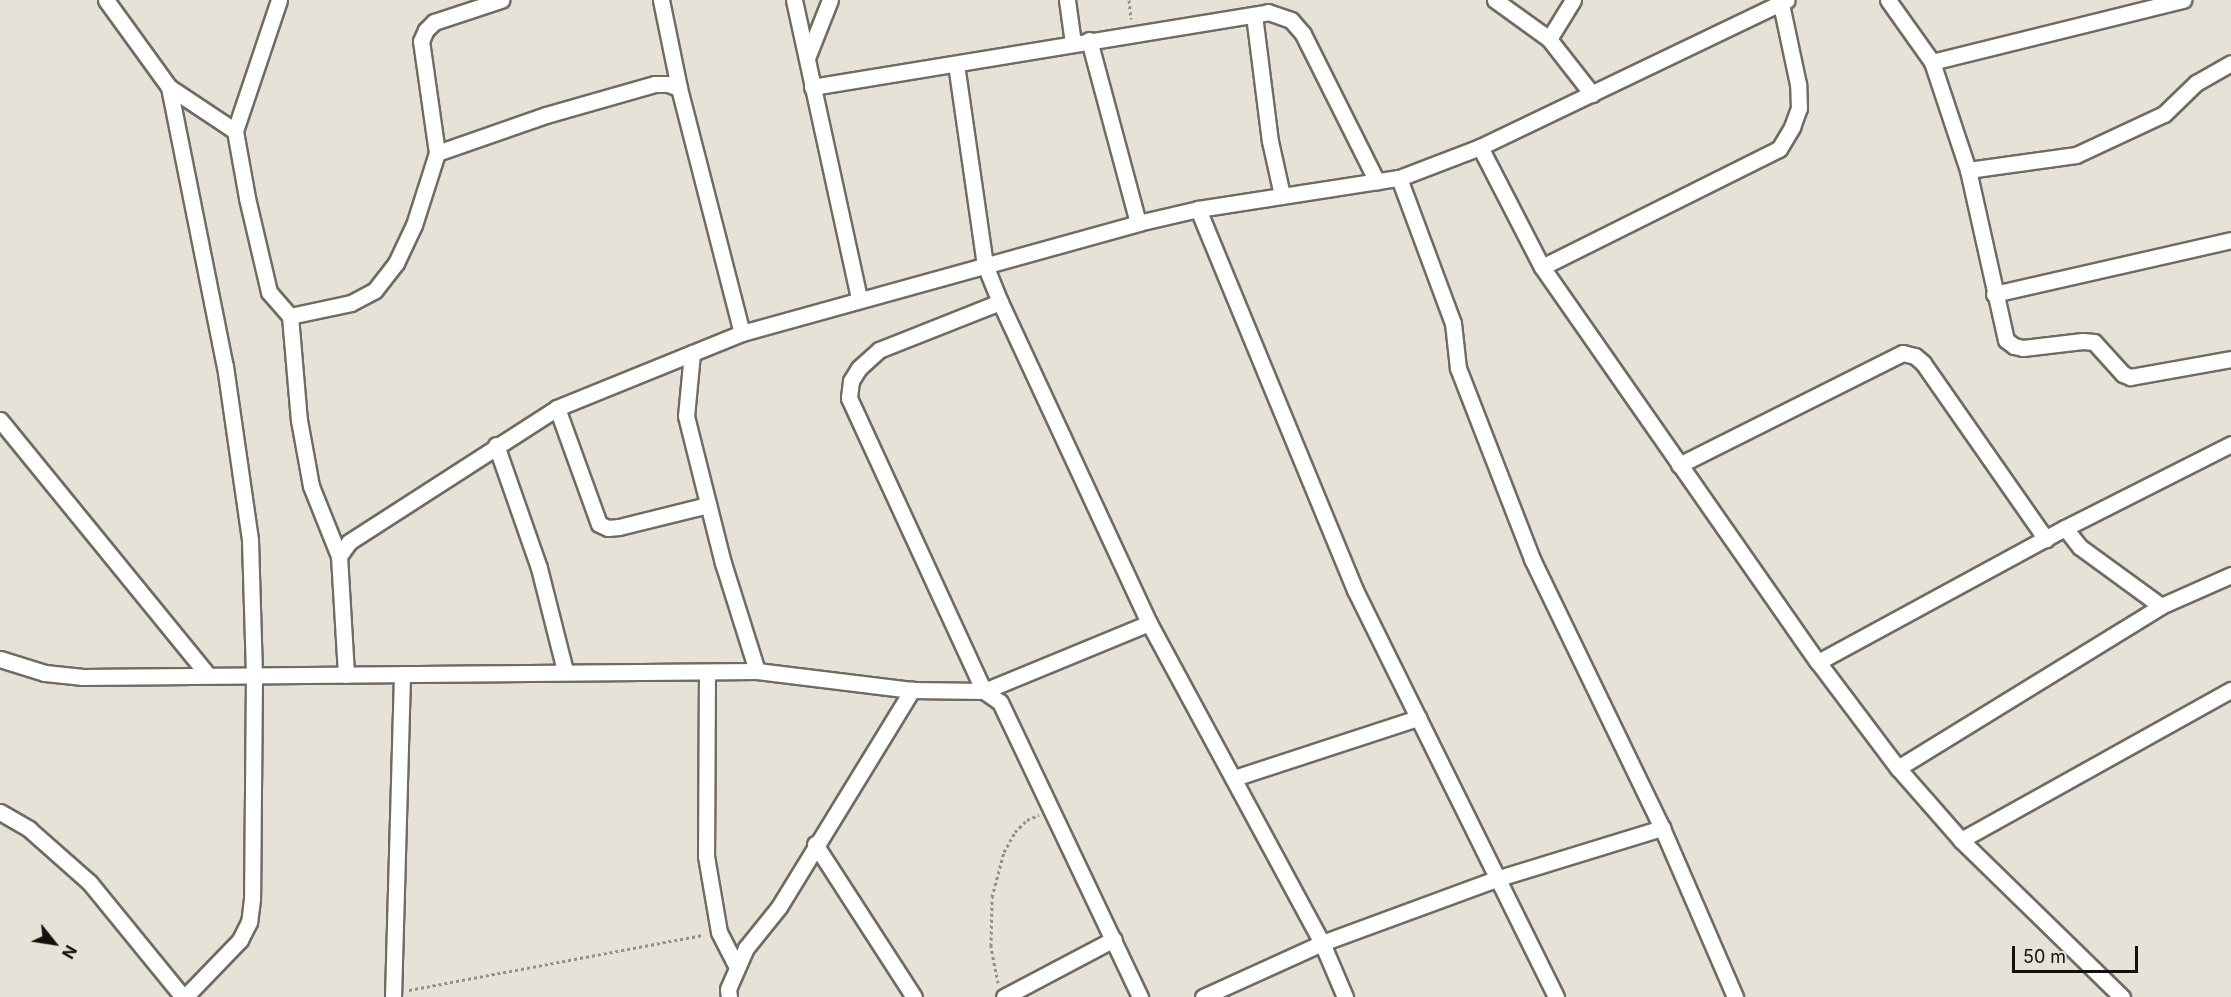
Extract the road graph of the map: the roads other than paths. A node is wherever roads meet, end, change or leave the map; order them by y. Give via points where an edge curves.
1 (106, 0) edge
2 (279, 0) edge
3 (501, 0) edge
4 (661, 0) edge
5 (794, 0) edge
6 (830, 0) edge
7 (1067, 0) edge
8 (1495, 0) edge
9 (1573, 0) edge
10 (1888, 0) edge
11 (2183, 0) edge
12 (1784, 2) edge
13 (1263, 9) edge
14 (1549, 39) junction
15 (1089, 40) junction
16 (1073, 43) junction
17 (806, 59) junction
18 (1932, 62) junction
19 (2231, 63) edge
20 (956, 64) junction
21 (169, 87) junction
22 (812, 87) junction
23 (679, 88) junction
24 (1592, 94) junction
25 (235, 131) junction
26 (1480, 147) junction
27 (437, 153) junction
28 (1968, 170) junction
29 (1399, 178) junction
30 (1377, 182) junction
31 (1282, 195) junction
32 (1198, 209) junction
33 (1138, 223) junction
34 (2231, 240) edge
35 (985, 265) junction
36 (1542, 267) junction
37 (1994, 294) junction
38 (858, 298) junction
39 (1000, 303) junction
40 (290, 316) junction
41 (742, 333) junction
42 (692, 353) junction
43 (2231, 359) edge
44 (557, 408) junction
45 (0, 420) edge
46 (2231, 444) edge
47 (496, 445) junction
48 (1679, 465) junction
49 (708, 505) junction
50 (2065, 528) junction
51 (2046, 539) junction
52 (339, 556) junction
53 (2231, 575) edge
54 (2161, 606) junction
55 (1149, 623) junction
56 (0, 659) edge
57 (1818, 662) junction
58 (757, 671) junction
59 (566, 672) junction
60 (707, 672) junction
61 (207, 674) junction
62 (402, 674) junction
63 (346, 675) junction
64 (254, 677) junction
65 (912, 690) junction
66 (2231, 690) edge
67 (984, 692) junction
68 (1418, 718) junction
69 (1898, 768) junction
70 (1234, 778) junction
71 (0, 812) edge
72 (1662, 828) junction
73 (1961, 840) junction
74 (815, 844) junction
75 (1496, 879) junction
76 (1114, 939) junction
77 (1322, 944) junction
78 (737, 967) junction
79 (1001, 992) edge
80 (393, 995) edge
81 (184, 997) edge
82 (729, 997) edge
83 (914, 997) edge
84 (1140, 997) edge
85 (1203, 997) edge
86 (1345, 997) edge
87 (1556, 997) edge
88 (1735, 997) edge
89 (2122, 997) edge

1 - 21 street
2 - 25 street
3 - 27 street via 434,22 421,41
4 - 23 street
5 - 17 street
6 - 17 street
7 - 16 street
8 - 14 street
9 - 14 street
10 - 18 street
11 - 18 street
12 - 24 street
12 - 36 street via 1799,108 1779,149
13 - 15 street
13 - 30 street via 1291,20 1303,34
13 - 31 street via 1270,141
14 - 24 street
15 - 16 street
15 - 33 street
16 - 20 street
17 - 22 street
18 - 28 street
19 - 28 street via 2196,83 2164,114 2076,155
20 - 22 street
20 - 35 street
21 - 25 street
21 - 64 street via 225,366 250,540
22 - 38 street
23 - 27 street via 655,84 546,115
23 - 41 street
24 - 26 street
25 - 40 street via 269,292
26 - 29 street
26 - 36 street
27 - 40 street via 410,235 396,263 375,290 351,303
28 - 37 street
29 - 30 street
29 - 72 street via 1453,322 1458,368 1532,559
30 - 31 street
31 - 32 street
32 - 33 street
32 - 68 street via 1355,590
33 - 35 street
34 - 37 street
35 - 38 street
35 - 39 street
36 - 48 street
37 - 43 street via 2006,340 2014,346 2094,342 2130,377
38 - 41 street
39 - 55 street
39 - 67 street via 879,350 859,368 851,381 849,398
40 - 52 street via 299,420 311,486
41 - 42 street
42 - 44 street
42 - 49 street via 686,416
44 - 47 street
44 - 49 street via 599,524 619,527
45 - 61 street
46 - 50 street
47 - 52 street via 349,542
47 - 59 street via 539,568
48 - 51 street via 1903,353 1923,363
48 - 57 street
49 - 58 street
50 - 51 street
50 - 54 street via 2080,547
51 - 57 street
52 - 63 street
53 - 54 street
54 - 69 street
55 - 67 street
55 - 70 street
56 - 61 street via 45,673 81,677
57 - 69 street
58 - 60 street
58 - 65 street
59 - 60 street
59 - 62 street
60 - 78 street via 706,856 719,932
61 - 64 street
62 - 63 street
62 - 80 street
63 - 64 street
64 - 81 street via 249,922 240,940
65 - 67 street
65 - 74 street
66 - 73 street
67 - 76 street via 999,702
68 - 70 street
68 - 75 street
69 - 73 street
70 - 77 street
71 - 81 street via 29,829 90,883
72 - 75 street
72 - 88 street
73 - 89 street
74 - 78 street via 779,907
74 - 83 street
75 - 77 street
75 - 87 street
76 - 79 street
76 - 84 street
77 - 85 street
77 - 86 street
78 - 82 street via 728,989

